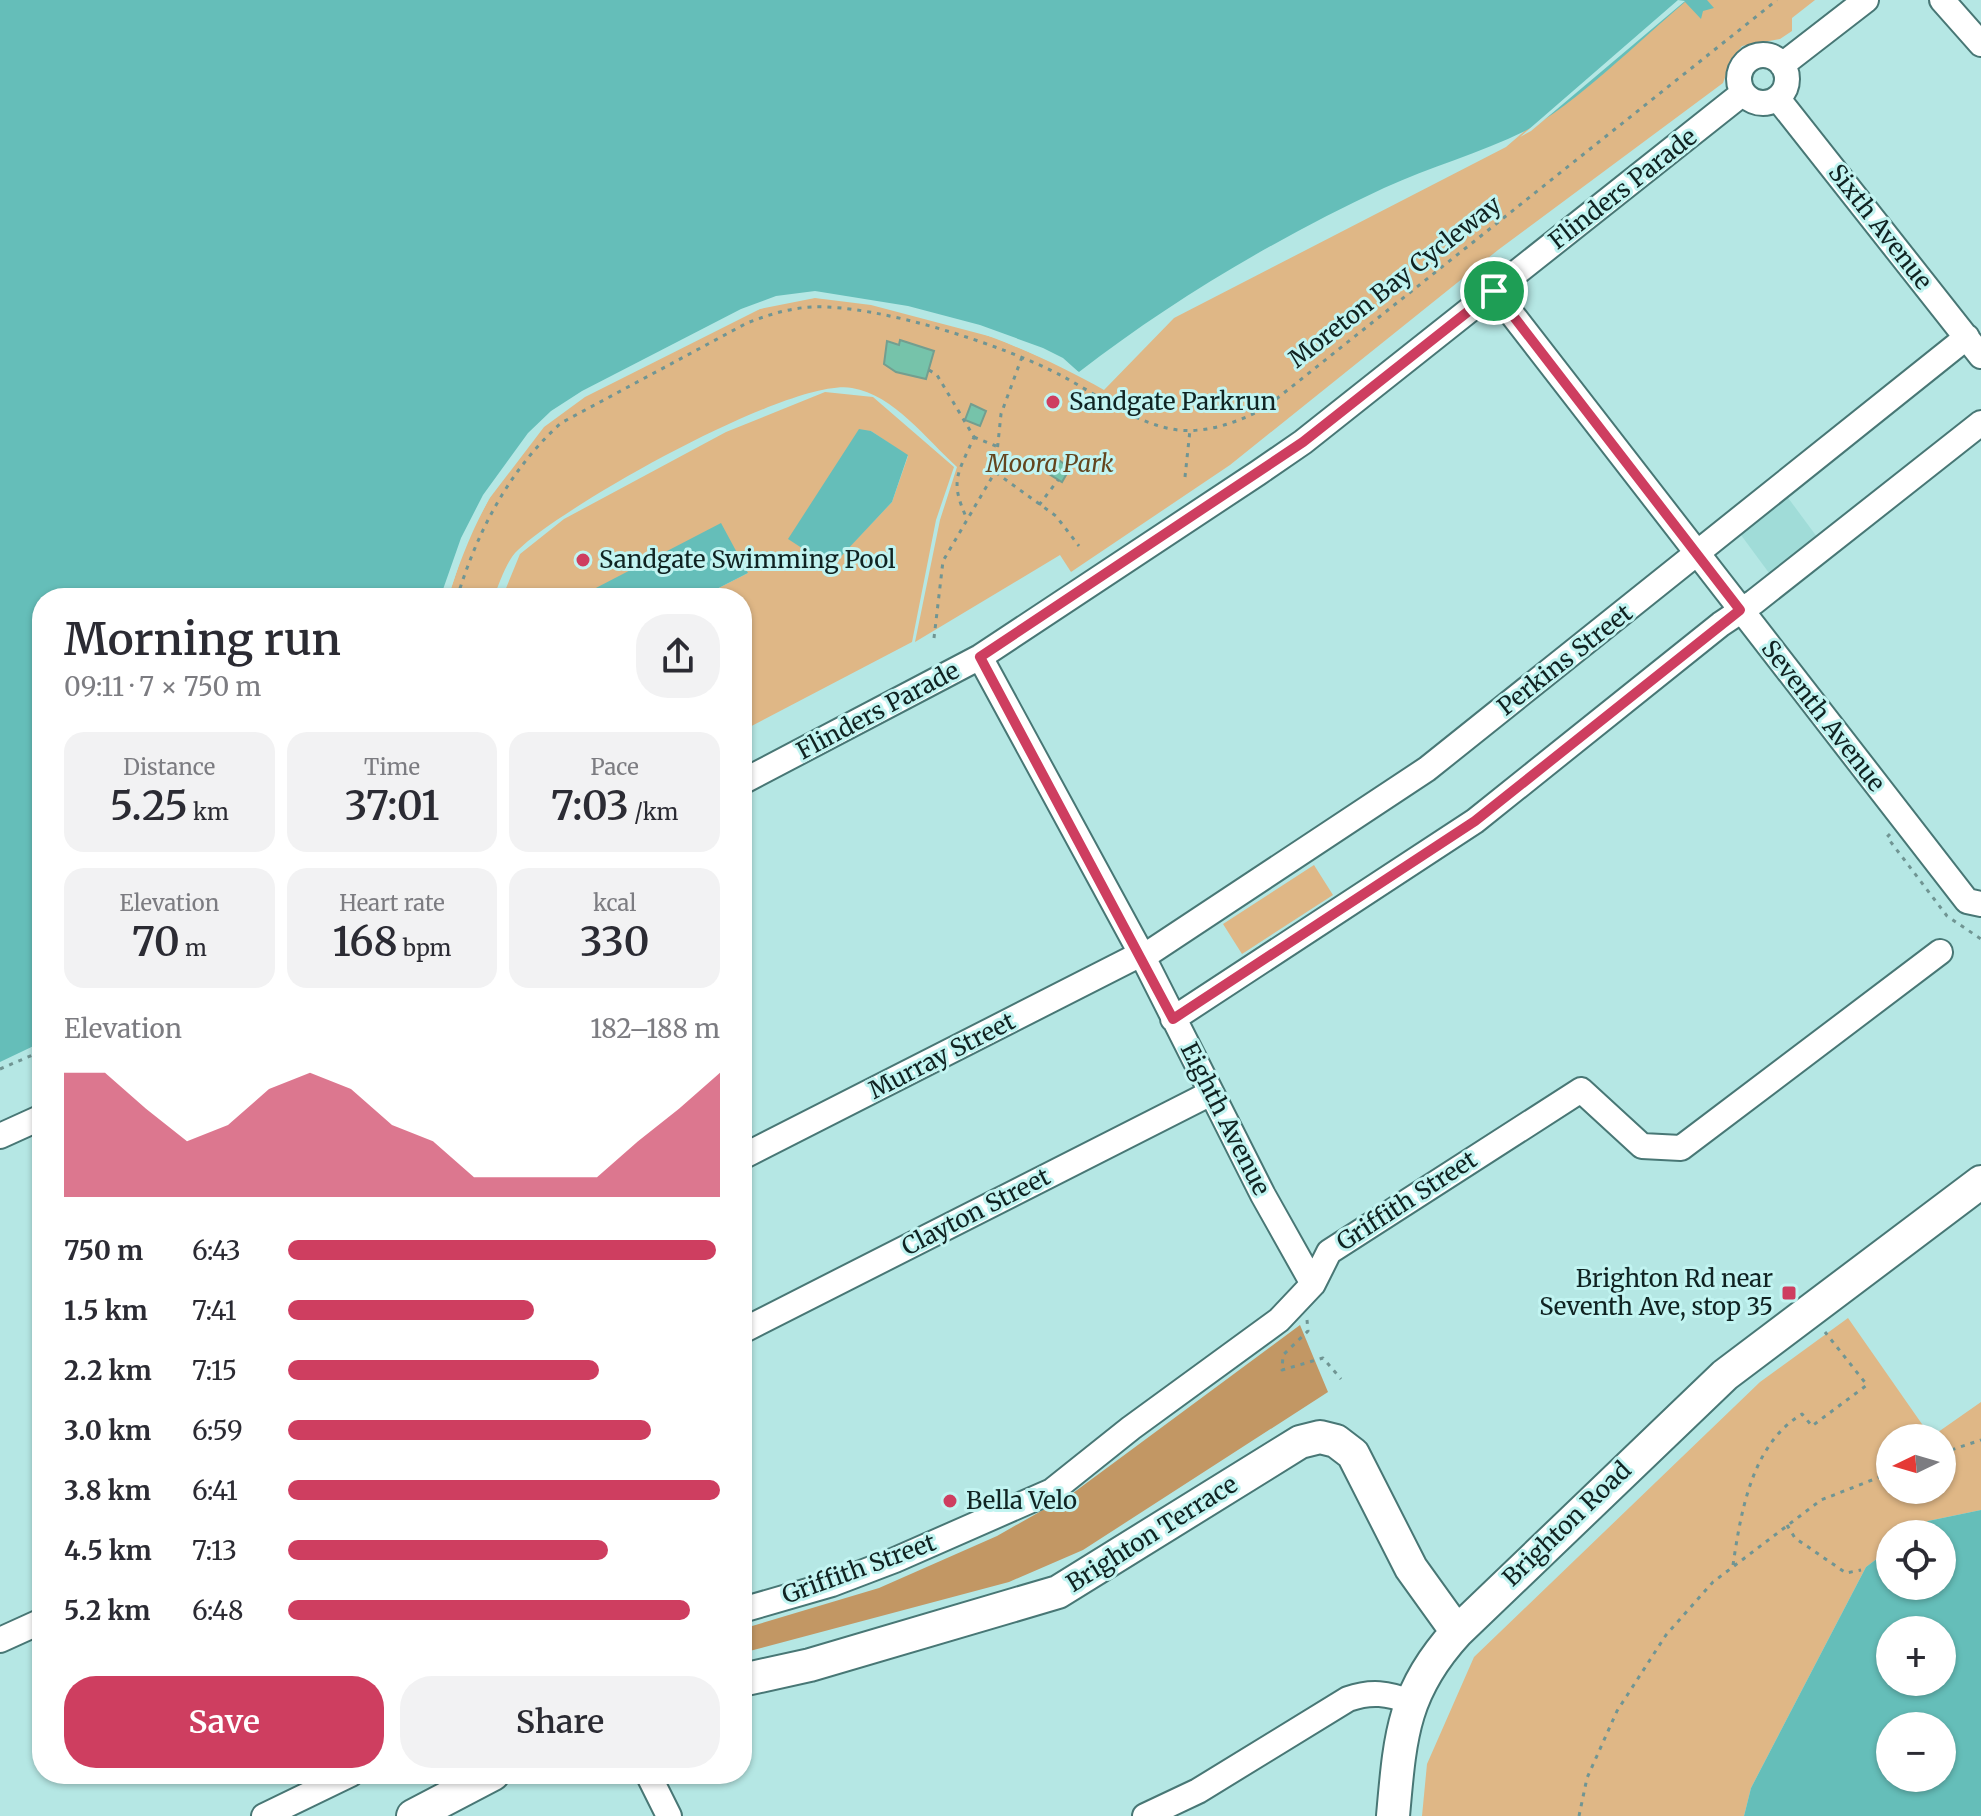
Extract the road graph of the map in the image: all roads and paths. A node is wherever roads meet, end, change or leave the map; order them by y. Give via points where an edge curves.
1 (1777, 0) edge
2 (1866, 0) edge
3 (1942, 0) edge
4 (1981, 44) edge
5 (1782, 65) junction
6 (1743, 93) junction
7 (1778, 99) junction
8 (1494, 291) junction
9 (1974, 347) edge
10 (1022, 357) junction
11 (929, 370) dead end
12 (1981, 423) edge
13 (1190, 430) junction
14 (974, 437) junction
15 (997, 447) junction
16 (995, 472) junction
17 (1185, 477) dead end
18 (1058, 480) dead end
19 (1039, 506) junction
20 (967, 519) junction
21 (1079, 546) dead end
22 (1697, 554) junction
23 (461, 588) edge
24 (1740, 610) junction
25 (934, 638) dead end
26 (980, 657) junction
27 (752, 777) edge
28 (1887, 837) dead end
29 (1981, 904) edge
30 (1981, 939) edge
31 (1940, 952) dead end
32 (1143, 957) junction
33 (1173, 1019) junction
34 (32, 1055) edge
35 (0, 1069) edge
36 (1211, 1093) junction
37 (32, 1122) edge
38 (0, 1136) edge
39 (752, 1152) edge
40 (1981, 1182) edge
41 (1313, 1284) junction
42 (752, 1326) edge
43 (1825, 1332) dead end
44 (1301, 1338) dead end
45 (1341, 1379) dead end
46 (1981, 1440) edge
47 (1956, 1448) edge
48 (1876, 1478) edge
49 (1786, 1525) junction
50 (1733, 1566) junction
51 (1861, 1570) dead end
52 (752, 1607) edge
53 (32, 1626) edge
54 (1457, 1632) junction
55 (0, 1640) edge
56 (752, 1678) edge
57 (1410, 1702) junction
58 (330, 1784) edge
59 (474, 1784) edge
60 (654, 1784) edge
61 (666, 1784) edge
62 (264, 1816) edge
63 (413, 1816) edge
64 (672, 1816) edge
65 (1145, 1816) edge
66 (1393, 1816) edge
67 (1579, 1816) edge

1 - 13 path, Moreton Bay Cycleway via 1265,408 1243,420
2 - 5 street
3 - 4 street
5 - 6 street via 1768,56 1752,58 1741,69
5 - 7 street via 1786,86
6 - 7 street via 1755,103
6 - 8 street, Flinders Parade
7 - 9 street, Sixth Avenue
8 - 22 street, Seventh Avenue
8 - 26 street, Flinders Parade via 1303,442
9 - 22 street, Perkins Street
10 - 13 path, Moreton Bay Cycleway via 1157,425
10 - 15 path via 1001,414
10 - 23 path, Moreton Bay Cycleway via 939,330 834,308 797,308 747,323 589,405 550,433 484,525
11 - 14 path
12 - 24 street
13 - 17 path
14 - 15 path
14 - 20 path via 955,492
15 - 16 path
16 - 19 path
16 - 20 path
18 - 19 path
19 - 21 path via 1056,516
20 - 25 path via 943,561
22 - 24 street, Seventh Avenue
22 - 32 street, Perkins Street via 1427,769
24 - 29 street, Seventh Avenue via 1967,901
24 - 33 street via 1475,821
26 - 27 street, Flinders Parade
26 - 32 street, Eighth Avenue
28 - 30 path via 1947,916
31 - 41 street, Griffith Street via 1681,1148 1642,1146 1581,1090 1329,1252
32 - 33 street, Eighth Avenue
32 - 39 street, Murray Street
33 - 36 street, Eighth Avenue
34 - 35 path
36 - 41 street, Eighth Avenue
36 - 42 street, Clayton Street
37 - 38 street
40 - 54 main road, Brighton Road via 1725,1375
41 - 52 street, Griffith Street via 1279,1320 1052,1491 895,1560
43 - 50 path via 1867,1385 1812,1426 1802,1414 1788,1422 1765,1451 1745,1501
44 - 45 path via 1283,1355 1282,1370 1323,1358
46 - 47 path
48 - 49 path via 1821,1500
49 - 50 path
49 - 51 path via 1795,1538 1846,1573
50 - 67 path via 1666,1635 1617,1711 1587,1778
53 - 55 street
54 - 56 main road, Brighton Terrace via 1411,1568 1353,1454 1320,1437 1300,1442 1058,1592
54 - 57 main road, Brighton Road via 1420,1679
57 - 65 street via 1386,1693 1348,1699 1198,1791
57 - 66 main road
58 - 62 street
59 - 63 main road
60 - 64 street
61 - 64 street

